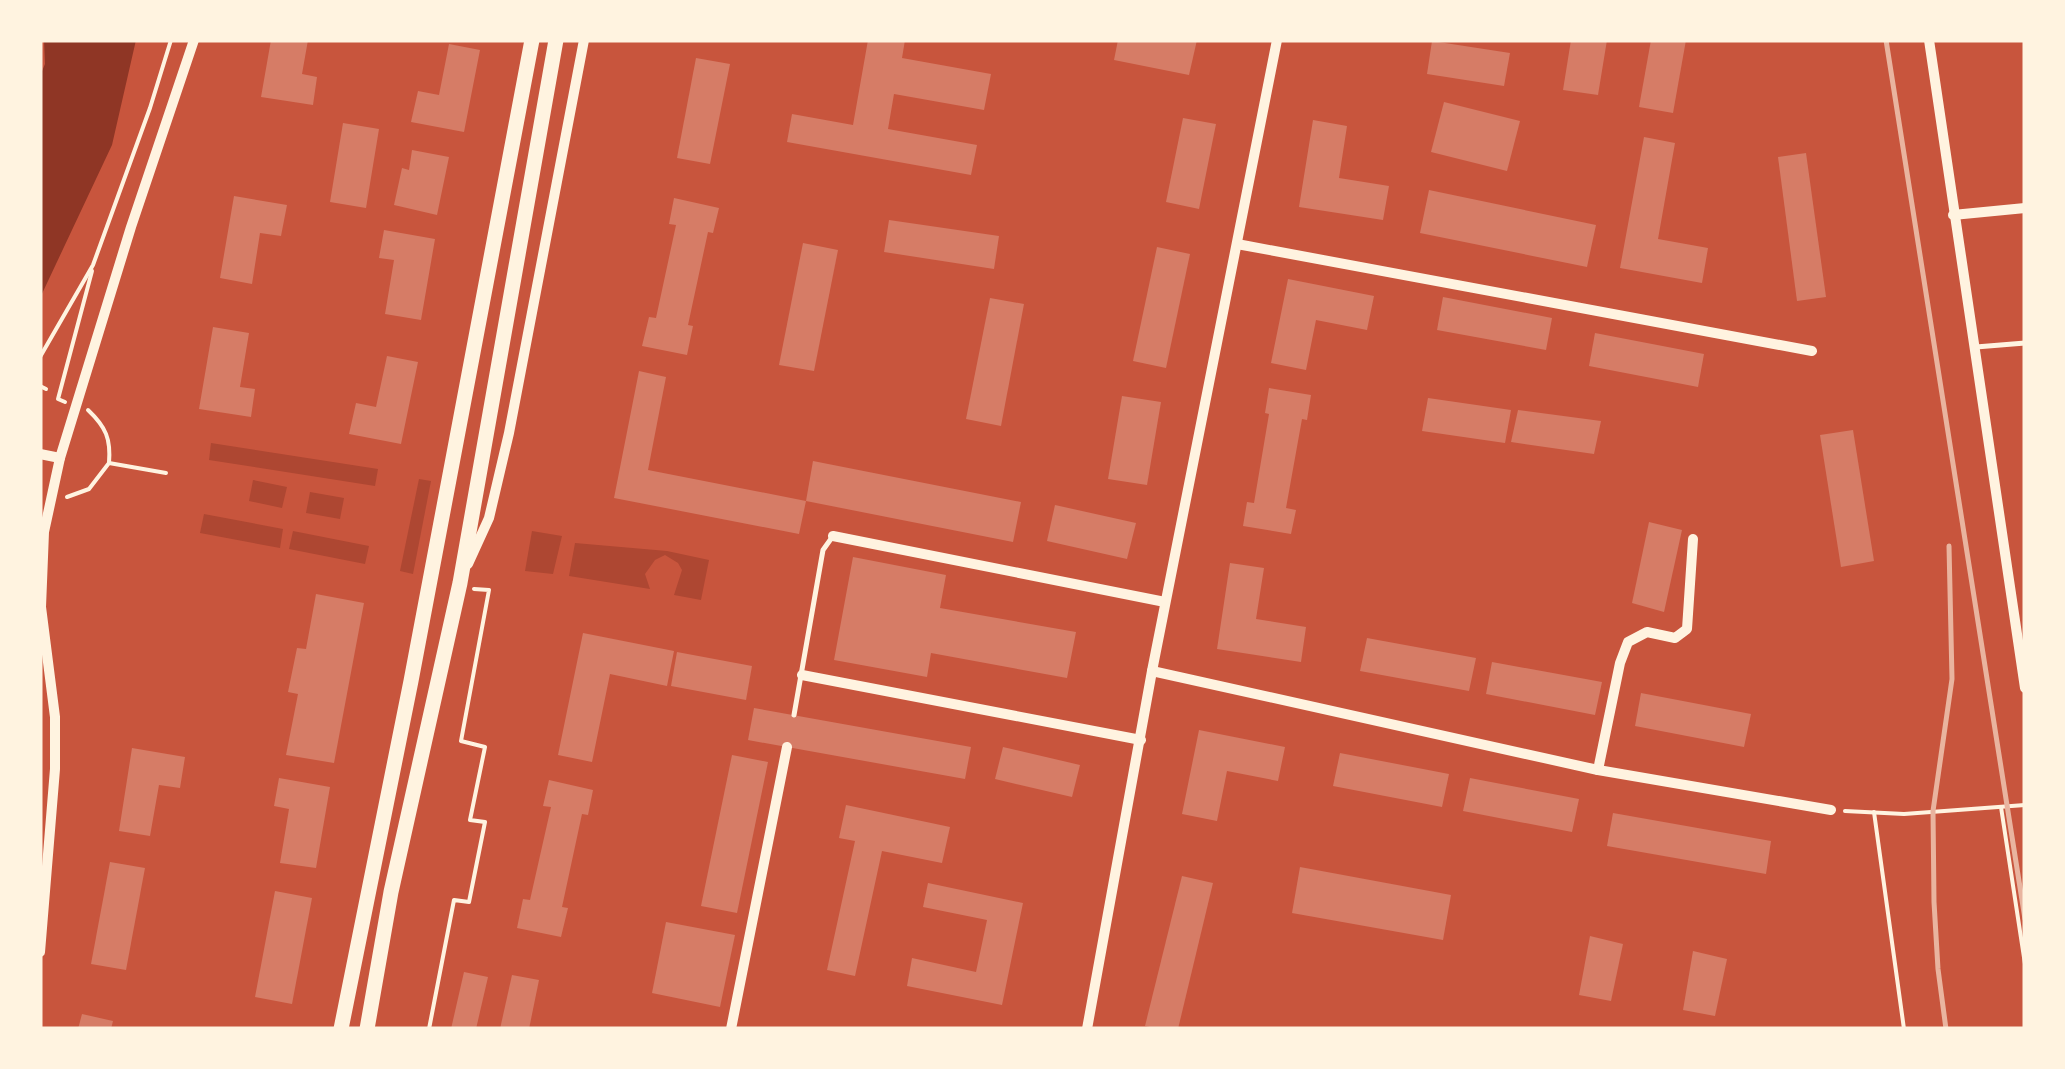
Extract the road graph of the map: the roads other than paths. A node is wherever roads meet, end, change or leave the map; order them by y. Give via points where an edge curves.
1 (194, 40) edge
2 (532, 40) edge
3 (556, 40) edge
4 (584, 40) edge
5 (1277, 40) edge
6 (1929, 40) edge
7 (2025, 208) edge
8 (1953, 216) junction
9 (1237, 244) junction
10 (2025, 343) edge
11 (1973, 347) junction
12 (1812, 352) dead end
13 (40, 454) edge
14 (60, 458) junction
15 (833, 536) joint
16 (1693, 539) dead end
17 (460, 583) junction
18 (1166, 602) junction
19 (1152, 672) junction
20 (802, 676) junction
21 (2025, 688) edge
22 (794, 715) dead end
23 (1141, 740) junction
24 (787, 747) dead end
25 (1598, 770) junction
26 (1831, 810) road end
27 (40, 952) edge
28 (341, 1029) edge
29 (367, 1029) edge
30 (731, 1029) edge
31 (1087, 1029) edge

1 - 14 street
2 - 28 main road
3 - 17 main road
4 - 17 street via 510,433 489,518
5 - 9 street
6 - 8 street
7 - 8 street
8 - 11 street
9 - 12 street
9 - 18 street
10 - 11 lane
11 - 21 street
13 - 14 street
14 - 27 street via 44,532 40,607 56,768
15 - 18 street
15 - 20 lane via 823,550
16 - 25 street via 1687,629 1675,638 1647,632 1628,642
17 - 29 main road
18 - 19 street
19 - 23 street
19 - 25 street
20 - 22 lane
20 - 23 street
23 - 31 street
24 - 30 street
25 - 26 street

